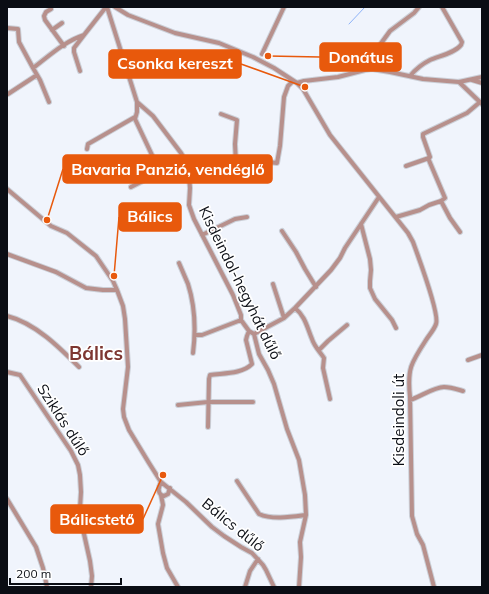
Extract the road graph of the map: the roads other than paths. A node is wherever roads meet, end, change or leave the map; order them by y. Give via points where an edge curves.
1 (107, 7) edge
2 (115, 7) edge
3 (284, 7) edge
4 (419, 7) edge
5 (442, 7) edge
6 (51, 9) dead end
7 (62, 23) dead end
8 (7, 28) edge
9 (52, 30) junction
10 (84, 34) junction
11 (64, 46) junction
12 (262, 54) junction
13 (253, 57) junction
14 (262, 62) junction
15 (33, 68) junction
16 (80, 70) dead end
17 (365, 70) junction
18 (37, 75) junction
19 (410, 76) junction
20 (482, 77) edge
21 (470, 79) junction
22 (295, 82) junction
23 (459, 82) junction
24 (482, 83) edge
25 (8, 94) edge
26 (49, 102) dead end
27 (137, 102) junction
28 (481, 103) edge
29 (221, 114) dead end
30 (135, 117) junction
31 (87, 149) dead end
32 (428, 158) junction
33 (406, 166) dead end
34 (131, 187) dead end
35 (7, 189) edge
36 (379, 197) junction
37 (441, 201) junction
38 (396, 216) junction
39 (247, 217) dead end
40 (360, 224) junction
41 (282, 231) dead end
42 (460, 232) dead end
43 (202, 235) junction
44 (7, 254) edge
45 (179, 263) dead end
46 (273, 284) dead end
47 (316, 287) junction
48 (117, 290) junction
49 (295, 308) junction
50 (7, 316) edge
51 (284, 318) junction
52 (242, 320) junction
53 (346, 326) dead end
54 (396, 328) dead end
55 (249, 331) junction
56 (254, 334) junction
57 (195, 335) junction
58 (319, 350) junction
59 (193, 353) dead end
60 (482, 355) edge
61 (468, 360) dead end
62 (79, 367) dead end
63 (7, 372) edge
64 (463, 391) dead end
65 (330, 399) dead end
66 (410, 400) junction
67 (208, 402) junction
68 (253, 402) dead end
69 (178, 405) dead end
70 (208, 427) dead end
71 (237, 481) dead end
72 (161, 482) junction
73 (170, 488) junction
74 (161, 495) junction
75 (7, 499) edge
76 (306, 515) junction
77 (258, 559) junction
78 (47, 587) edge
79 (91, 587) edge
80 (178, 587) edge
81 (245, 587) edge
82 (274, 587) edge
83 (299, 587) edge
84 (434, 587) edge

1 - 10 street
1 - 27 street
2 - 13 street, Kisdeindoli út via 128,15 175,33 218,43
3 - 12 street
4 - 17 street via 390,31 366,64
5 - 19 street via 462,45 428,61
6 - 9 street via 44,16
7 - 9 street
8 - 15 street via 18,29 19,42
9 - 11 street
10 - 11 street
10 - 16 street via 74,48
11 - 15 street
12 - 13 street
12 - 14 street via 265,59
13 - 14 street, Kisdeindoli út
14 - 22 street, Kisdeindoli út
15 - 18 street
17 - 19 street
17 - 22 street via 338,77
18 - 25 street
18 - 26 street
19 - 23 street
20 - 21 street
21 - 23 street
21 - 24 street
22 - 29 street via 288,86 284,97 277,162 236,164 237,120
22 - 36 street, Kisdeindoli út via 303,89 330,135
23 - 28 street
27 - 30 street
27 - 43 street, Kisdeindol-hegyhát dűlő via 153,116 181,153 189,176 189,205
28 - 32 street via 467,113 423,134 430,155
30 - 31 street via 88,144
30 - 34 street via 160,172
32 - 33 street
32 - 37 street via 445,198
35 - 48 street via 51,226 67,233 96,256
36 - 38 street, Kisdeindoli út
36 - 40 street
37 - 38 street
37 - 42 street
38 - 66 street, Kisdeindoli út via 413,242 437,318 410,369
39 - 43 street via 235,219
40 - 47 street via 340,258
40 - 54 street via 370,259 370,288
41 - 47 street
43 - 52 street, Kisdeindol-hegyhát dűlő via 233,295
44 - 48 street via 56,272 86,288
45 - 57 street via 193,303
46 - 51 street
47 - 49 street
48 - 72 street via 125,319 128,367 124,416 134,440
49 - 51 street
49 - 58 street via 306,321 312,340
50 - 62 street via 34,328
51 - 56 street
52 - 55 street, Kisdeindol-hegyhát dűlő
52 - 57 street via 202,335
53 - 58 street
55 - 56 street, Kisdeindol-hegyhát dűlő
55 - 67 street via 246,340 252,364 235,372 210,375
56 - 76 street, Kisdeindol-hegyhát dűlő via 259,354 274,384 299,460
57 - 59 street
58 - 65 street via 324,358 323,368
60 - 61 street
63 - 79 street, Sziklás dűlő via 20,375 78,465 81,520 90,561
64 - 66 street via 442,387
66 - 84 street, Kisdeindoli út via 412,516
67 - 68 street
67 - 69 street
67 - 70 street
71 - 76 street via 256,512 261,515
72 - 73 street
72 - 74 street via 158,489
73 - 74 street via 167,495
73 - 77 street, Bálics dűlő via 212,527
74 - 80 street via 163,505 158,524 163,553 167,568
75 - 78 street via 36,547
76 - 83 street, Kisdeindol-hegyhát dűlő via 300,542
77 - 81 street via 250,571
77 - 82 street, Bálics dűlő

